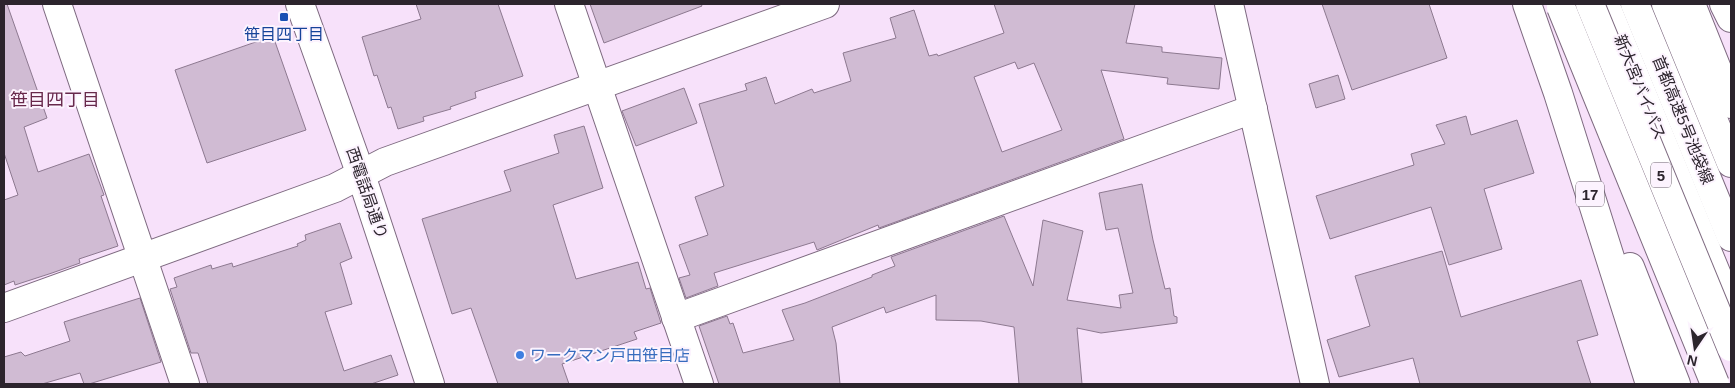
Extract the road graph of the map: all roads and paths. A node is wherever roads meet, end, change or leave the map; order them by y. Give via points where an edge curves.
1 (57, 4) edge
2 (300, 4) edge
3 (569, 4) edge
4 (825, 4) edge
5 (1229, 4) edge
6 (1527, 4) edge
7 (1560, 4) edge
8 (1590, 4) edge
9 (1636, 4) edge
10 (1666, 4) edge
11 (1724, 4) edge
12 (1613, 9) edge
13 (1694, 14) edge
14 (1731, 18) edge
15 (597, 86) junction
16 (1558, 93) junction
17 (1731, 104) edge
18 (1253, 109) junction
19 (1731, 163) edge
20 (361, 175) junction
21 (1731, 237) edge
22 (142, 257) junction
23 (1731, 274) edge
24 (4, 308) edge
25 (1731, 309) edge
26 (676, 318) junction
27 (1731, 347) edge
28 (185, 384) edge
29 (430, 384) edge
30 (699, 384) edge
31 (1315, 384) edge
32 (1650, 384) edge
33 (1676, 384) edge
34 (1705, 384) edge
35 (1714, 384) edge

1 - 22 main road
2 - 20 main road, 西電話局通り
3 - 15 main road
4 - 15 main road
5 - 18 main road
6 - 16 main road, 17
7 - 35 main road, bridge
8 - 27 main road, 5, bridge
9 - 21 main road, 首都高速5号池袋線
10 - 19 main road
11 - 14 main road
12 - 23 main road, 新大宮バイパス
12 - 25 main road, 新大宮バイパス
12 - 34 main road
13 - 17 main road
15 - 20 main road via 385,162
15 - 26 main road
16 - 32 main road, 17
16 - 33 main road
18 - 26 main road
18 - 31 main road
20 - 22 main road via 335,188
20 - 29 main road, 西電話局通り
22 - 24 main road
22 - 28 main road
26 - 30 main road

